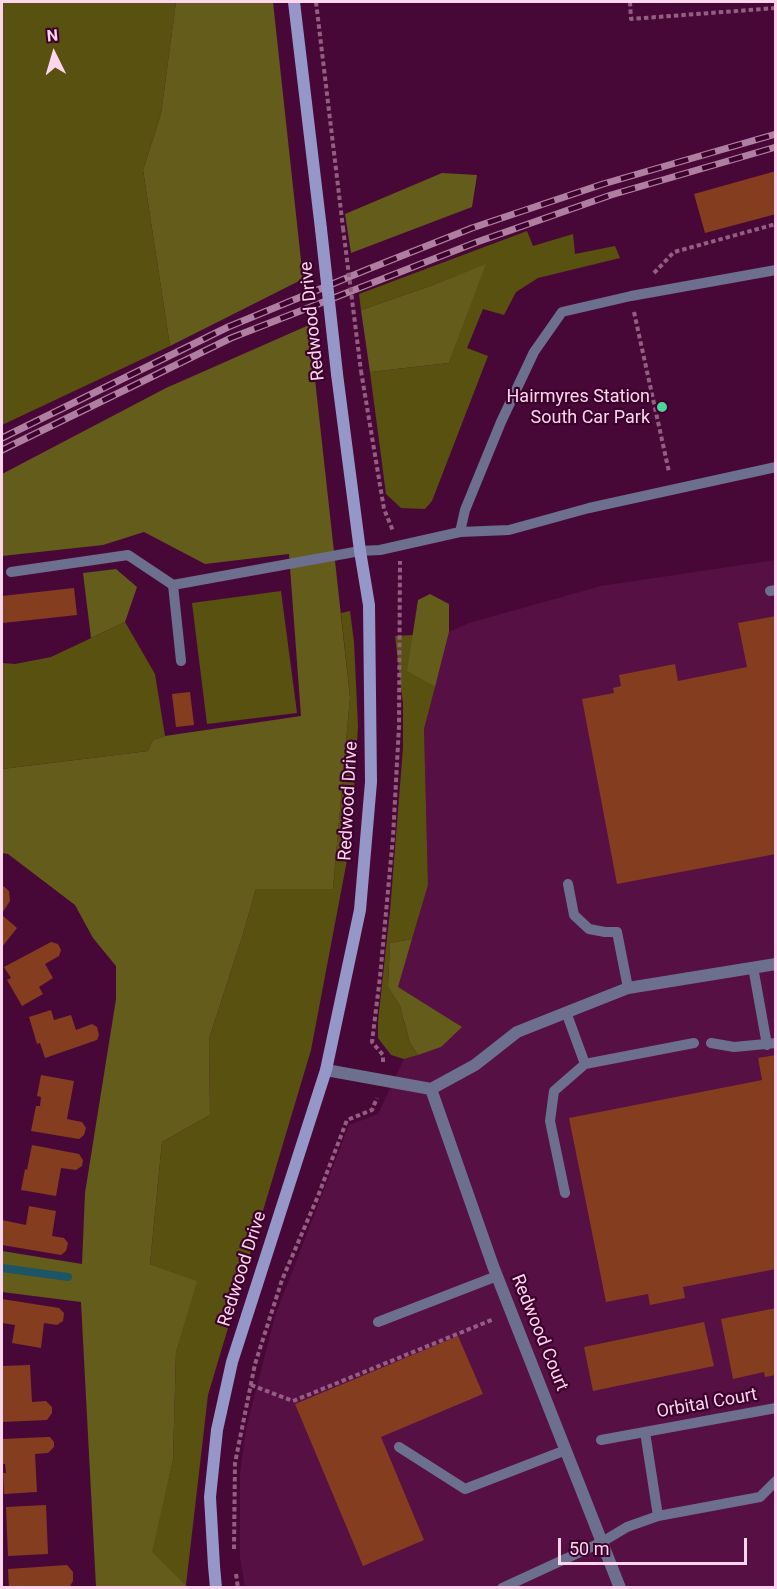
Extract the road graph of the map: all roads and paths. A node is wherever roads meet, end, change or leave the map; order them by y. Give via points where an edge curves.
1 (294, 2) edge
2 (316, 2) edge
3 (630, 2) edge
4 (776, 8) edge
5 (776, 224) edge
6 (776, 270) edge
7 (631, 296) junction
8 (361, 371) dead end
9 (776, 467) edge
10 (673, 490) junction
11 (460, 532) junction
12 (360, 551) junction
13 (11, 572) dead end
14 (173, 585) junction
15 (181, 661) dead end
16 (568, 884) dead end
17 (776, 964) edge
18 (753, 967) junction
19 (628, 988) junction
20 (566, 1012) junction
21 (694, 1043) dead end
22 (711, 1043) dead end
23 (771, 1044) edge
24 (585, 1064) junction
25 (326, 1070) junction
26 (383, 1082) junction
27 (431, 1089) junction
28 (565, 1192) dead end
29 (497, 1276) junction
30 (511, 1312) junction
31 (378, 1322) dead end
32 (251, 1385) junction
33 (776, 1408) edge
34 (645, 1432) junction
35 (601, 1440) dead end
36 (399, 1447) dead end
37 (566, 1450) junction
38 (776, 1480) edge
39 (657, 1516) junction
40 (602, 1542) junction
41 (234, 1554) dead end
42 (234, 1565) dead end
43 (516, 1585) edge
44 (216, 1587) edge
45 (238, 1587) edge
46 (502, 1587) edge
47 (620, 1587) edge

1 - 12 street, Redwood Drive, bridge
2 - 8 path, bridge
3 - 4 path via 631,19
5 - 7 path via 674,252
6 - 7 lane
7 - 10 path
7 - 11 lane via 562,312 534,352 501,422
9 - 10 lane
10 - 11 lane via 589,507 509,530
11 - 12 lane
12 - 14 lane
12 - 25 street, Redwood Drive via 369,605 371,782 360,910
13 - 14 lane via 128,555
14 - 15 lane
16 - 19 lane via 574,915 589,929 617,932
17 - 18 street
18 - 19 street
18 - 23 lane
19 - 20 street
20 - 24 lane
20 - 27 street via 517,1032 475,1065
21 - 24 lane
22 - 23 lane via 734,1047
24 - 28 lane via 554,1092 550,1121
25 - 26 street
25 - 44 street, Redwood Drive via 232,1362 217,1430 210,1497
26 - 27 street
26 - 32 path via 372,1110 347,1120 282,1280
27 - 29 street, Redwood Court
29 - 30 street, Redwood Court
29 - 31 lane
30 - 32 path via 294,1401
30 - 37 street, Redwood Court
32 - 41 path via 235,1463
33 - 34 lane, Orbital Court
34 - 35 lane, Orbital Court
34 - 39 lane, Orbital Court
36 - 37 lane via 465,1489
37 - 40 street, Redwood Court
38 - 39 lane via 760,1497
39 - 40 lane
40 - 43 lane
40 - 47 street, Redwood Court
42 - 45 path
43 - 46 lane

